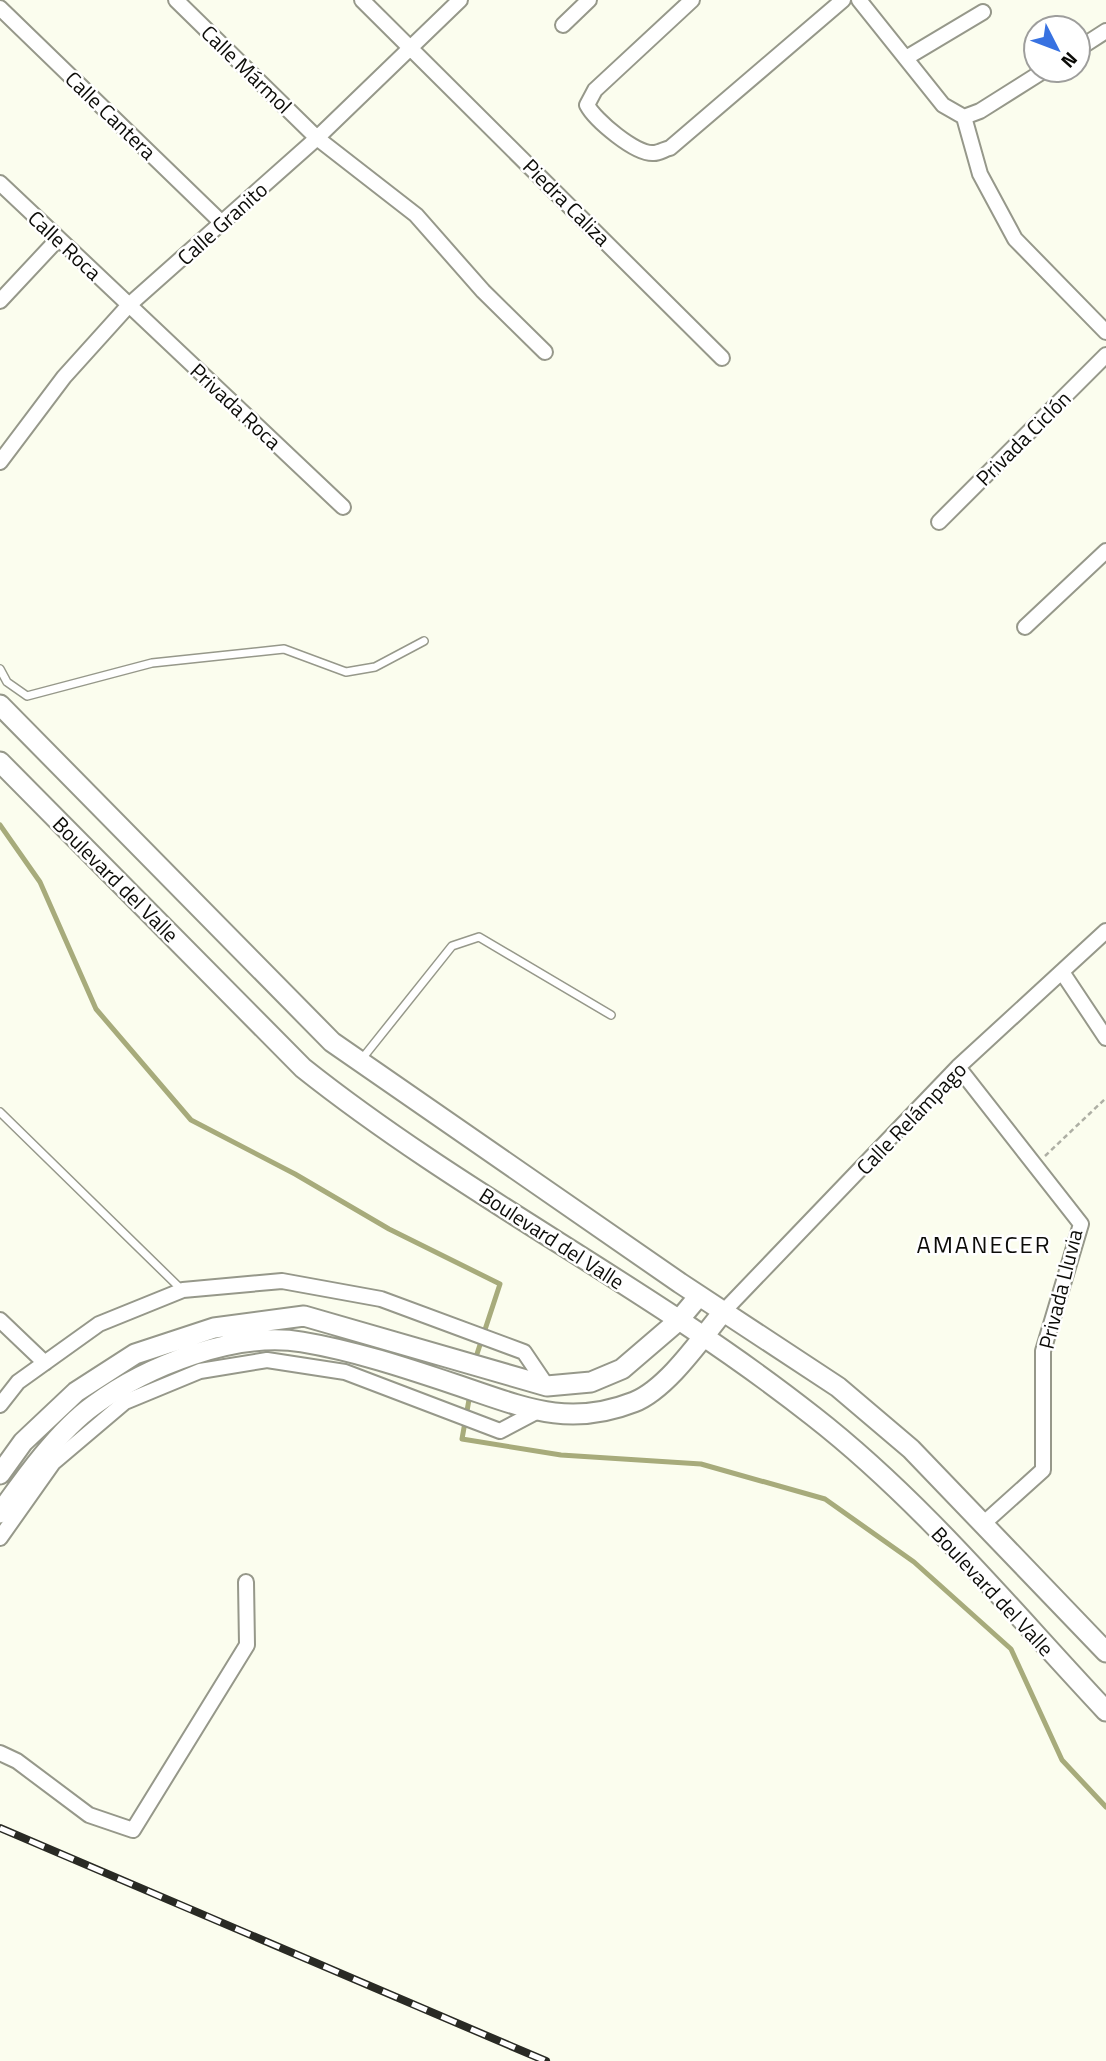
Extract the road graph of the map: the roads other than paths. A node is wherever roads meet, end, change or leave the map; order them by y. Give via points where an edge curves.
1 (176, 0) edge
2 (362, 0) edge
3 (460, 0) edge
4 (589, 0) edge
5 (692, 0) edge
6 (843, 0) edge
7 (859, 0) edge
8 (0, 8) edge
9 (984, 12) dead end
10 (563, 25) dead end
11 (410, 47) junction
12 (906, 58) junction
13 (1023, 84) edge
14 (964, 117) junction
15 (317, 138) junction
16 (0, 183) edge
17 (222, 223) junction
18 (58, 239) junction
19 (0, 301) edge
20 (130, 305) junction
21 (1106, 332) edge
22 (545, 352) dead end
23 (1106, 355) edge
24 (722, 358) dead end
25 (0, 462) edge
26 (343, 507) dead end
27 (939, 522) dead end
28 (1106, 551) edge
29 (1025, 627) dead end
30 (424, 640) dead end
31 (0, 669) edge
32 (0, 705) edge
33 (0, 762) edge
34 (1106, 931) edge
35 (1062, 971) junction
36 (611, 1015) dead end
37 (1106, 1038) edge
38 (360, 1062) junction
39 (958, 1068) junction
40 (0, 1112) edge
41 (183, 1290) junction
42 (699, 1296) junction
43 (723, 1312) junction
44 (0, 1320) edge
45 (678, 1321) junction
46 (702, 1338) junction
47 (45, 1363) junction
48 (547, 1386) junction
49 (0, 1405) edge
50 (536, 1412) junction
51 (0, 1474) edge
52 (0, 1513) edge
53 (983, 1524) junction
54 (0, 1538) edge
55 (246, 1582) dead end
56 (1106, 1652) edge
57 (1106, 1711) edge
58 (0, 1753) edge

1 - 15 street, Calle Mármol
2 - 11 street, Piedra Caliza
3 - 11 street, Calle Granito
4 - 10 street
5 - 6 street via 595,90 587,105 594,118 642,152 670,148
7 - 12 street
8 - 17 street, Calle Cantera
9 - 12 street
11 - 15 street, Calle Granito
11 - 24 street, Piedra Caliza
12 - 14 street via 943,105
13 - 14 street
14 - 21 street via 980,174 1015,239
15 - 17 street, Calle Granito
15 - 22 street, Calle Mármol via 416,215
16 - 18 street, Calle Roca
17 - 20 street, Calle Granito
18 - 19 street
18 - 20 street, Calle Roca
20 - 25 street, Calle Granito via 64,377
20 - 26 street, Privada Roca
23 - 27 street, Privada Ciclón
28 - 29 street
30 - 31 lane via 375,667 346,672 284,649 152,663 27,696 7,682
32 - 38 street, Boulevard del Valle via 332,1041
33 - 45 street, Boulevard del Valle via 303,1068 352,1107
34 - 35 street, Calle Relámpago
35 - 37 street
35 - 39 street, Calle Relámpago
36 - 38 lane via 479,937 452,946
38 - 42 street, Boulevard del Valle
39 - 43 street, Calle Relámpago
39 - 53 street, Privada Lluvia via 1081,1224 1043,1351 1043,1471
40 - 41 lane
41 - 47 street via 99,1324
41 - 48 street via 282,1281 381,1299 524,1352
42 - 43 street, Boulevard del Valle
42 - 45 street
43 - 46 street
43 - 53 street, Boulevard del Valle via 838,1387 911,1448
44 - 47 street
45 - 46 street, Boulevard del Valle
45 - 48 street via 622,1368 591,1381
46 - 50 street via 682,1365 637,1401 589,1416
46 - 57 street, Boulevard del Valle via 812,1415 883,1474
47 - 49 street via 18,1382
48 - 51 street via 304,1316 214,1328 135,1354 76,1392 23,1442
50 - 52 street via 386,1362 300,1342 223,1344 145,1374 92,1406 32,1468
50 - 54 street via 500,1431 345,1372 267,1360 200,1371 125,1402 114,1411 53,1462
53 - 56 street, Boulevard del Valle
55 - 58 street via 247,1645 133,1829 89,1815

